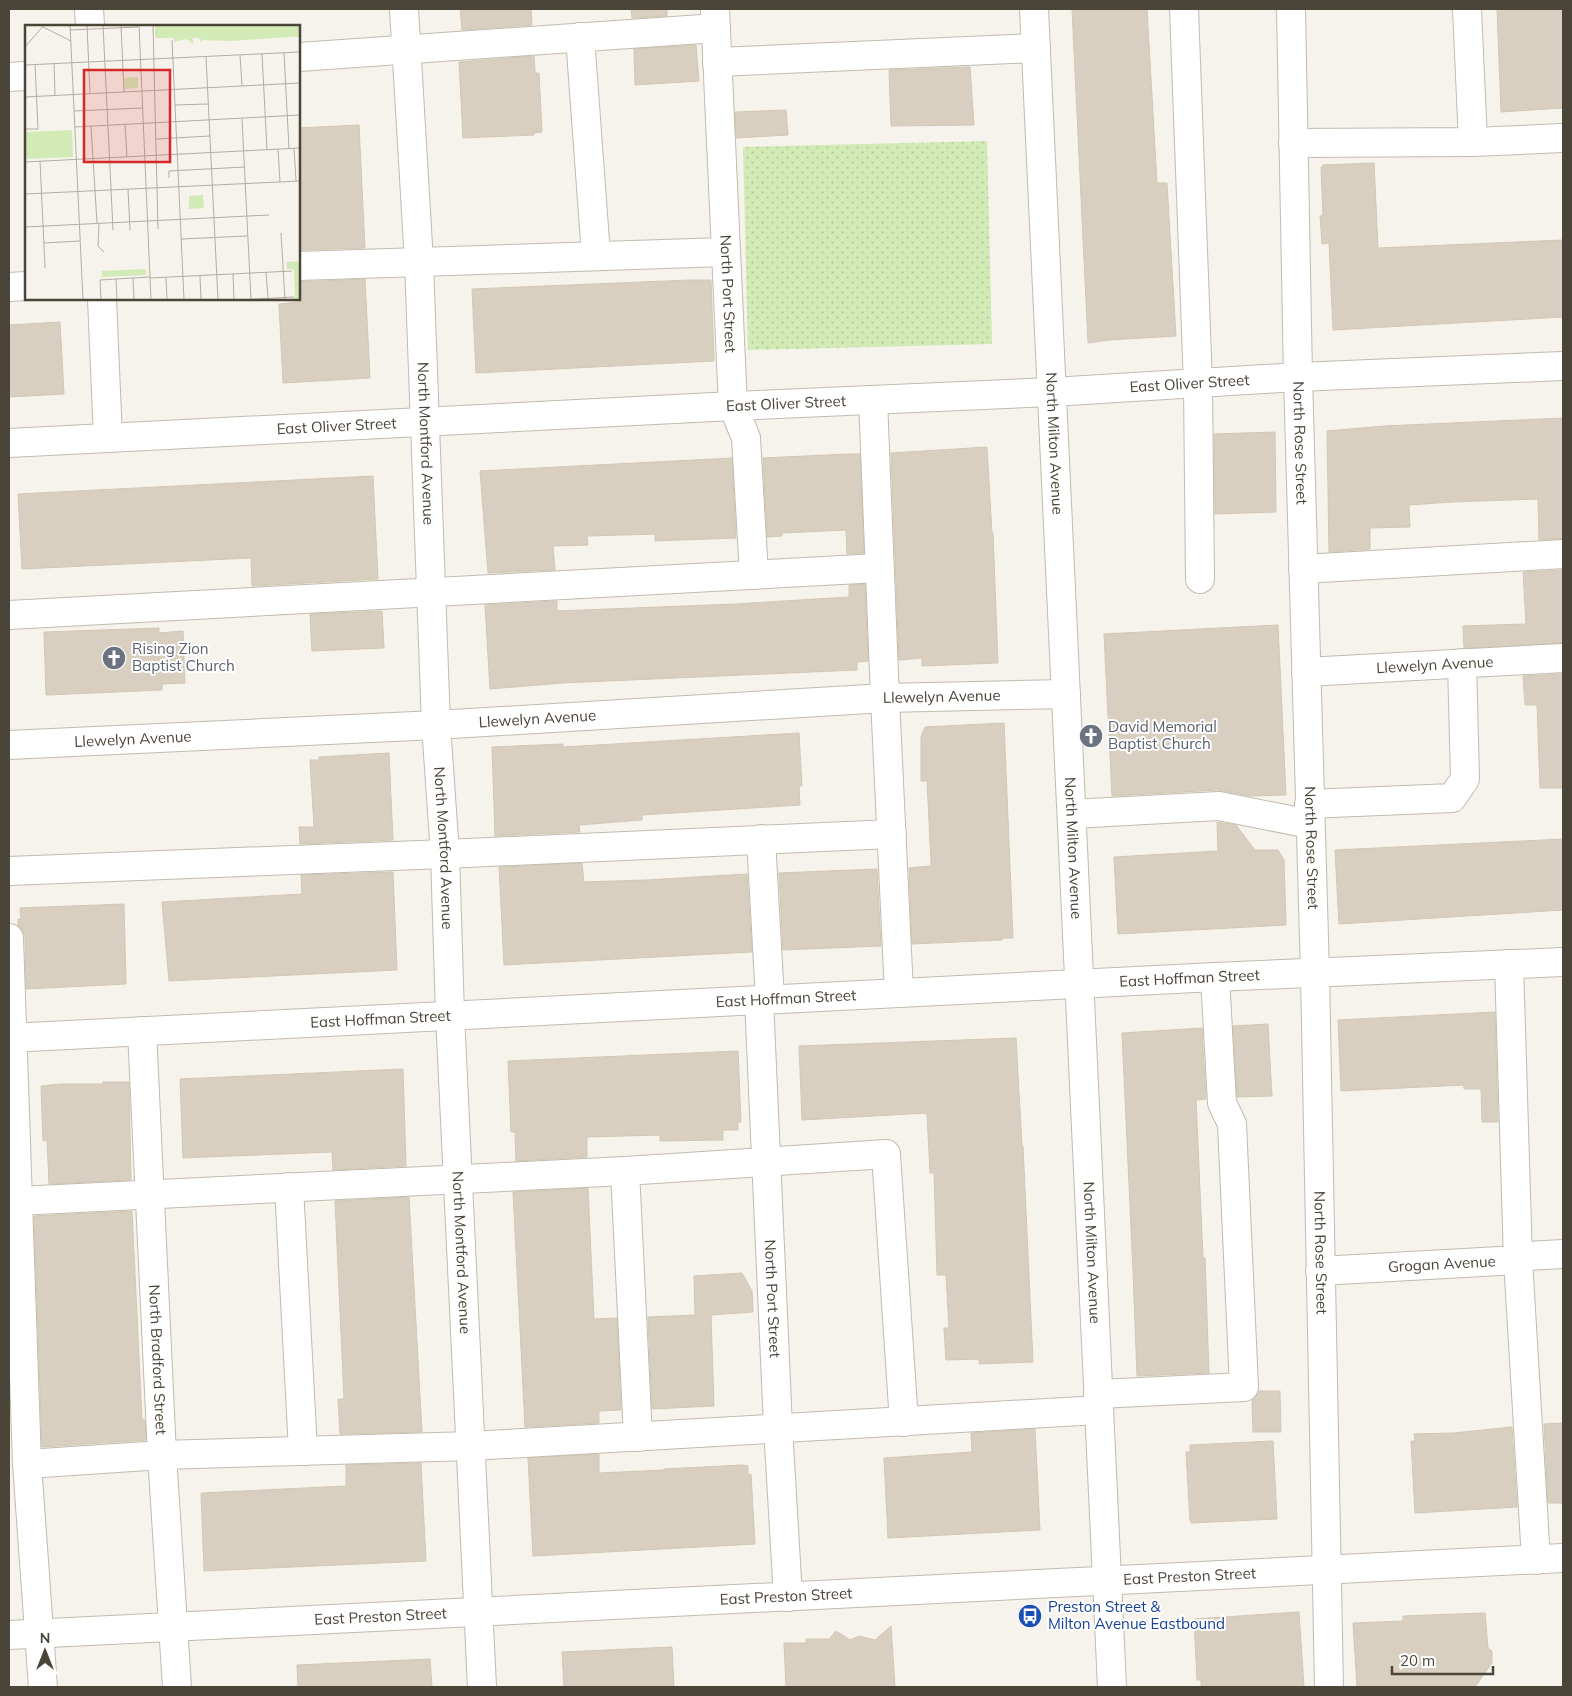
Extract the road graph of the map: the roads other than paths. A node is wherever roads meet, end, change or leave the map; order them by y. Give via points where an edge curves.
1 (89, 9) edge
2 (404, 9) edge
3 (1034, 9) edge
4 (1184, 9) edge
5 (1291, 9) edge
6 (1467, 9) edge
7 (715, 18) edge
8 (90, 25) edge
9 (580, 37) junction
10 (1036, 48) junction
11 (407, 49) junction
12 (300, 57) edge
13 (717, 62) junction
14 (25, 76) edge
15 (9, 77) edge
16 (1563, 138) edge
17 (1473, 142) junction
18 (1293, 143) junction
19 (725, 252) junction
20 (596, 256) junction
21 (419, 262) junction
22 (300, 266) edge
23 (25, 286) edge
24 (9, 287) edge
25 (102, 300) edge
26 (1563, 366) edge
27 (1298, 377) junction
28 (1198, 384) junction
29 (1052, 392) junction
30 (873, 400) junction
31 (733, 406) junction
32 (426, 422) junction
33 (108, 438) junction
34 (9, 443) edge
35 (1563, 554) edge
36 (879, 568) junction
37 (1303, 569) junction
38 (754, 575) junction
39 (1200, 580) dead end
40 (432, 592) junction
41 (9, 615) edge
42 (1563, 658) edge
43 (1462, 663) junction
44 (1306, 672) junction
45 (1066, 694) junction
46 (884, 698) junction
47 (436, 725) junction
48 (9, 744) edge
49 (1072, 814) junction
50 (1310, 814) junction
51 (892, 834) junction
52 (761, 839) junction
53 (445, 854) junction
54 (9, 871) edge
55 (9, 938) edge
56 (1563, 962) edge
57 (1509, 964) junction
58 (1315, 974) junction
59 (1215, 977) junction
60 (1079, 984) junction
61 (899, 993) junction
62 (765, 1000) junction
63 (450, 1015) junction
64 (142, 1031) junction
65 (10, 1038) edge
66 (766, 1162) junction
67 (626, 1171) junction
68 (458, 1178) junction
69 (289, 1187) junction
70 (150, 1194) junction
71 (18, 1201) junction
72 (1563, 1254) edge
73 (1518, 1260) junction
74 (1320, 1271) junction
75 (1099, 1402) junction
76 (904, 1422) junction
77 (778, 1427) junction
78 (638, 1437) junction
79 (471, 1446) junction
80 (303, 1451) junction
81 (162, 1455) junction
82 (28, 1464) junction
83 (1563, 1558) edge
84 (1536, 1560) junction
85 (1327, 1570) junction
86 (1107, 1581) junction
87 (788, 1597) junction
88 (479, 1612) junction
89 (174, 1627) junction
90 (40, 1634) junction
91 (9, 1635) edge
92 (43, 1687) edge
93 (177, 1687) edge
94 (482, 1687) edge
95 (1112, 1687) edge
96 (1329, 1687) edge

1 - 8 street
2 - 11 street, North Montford Avenue
3 - 10 street, North Milton Avenue
4 - 28 street
5 - 18 street, North Rose Street
6 - 17 street
7 - 9 street
7 - 13 street, North Port Street
9 - 11 street
9 - 20 street
10 - 13 street
10 - 29 street, North Milton Avenue
11 - 12 street
11 - 21 street, North Montford Avenue
13 - 19 street, North Port Street
14 - 15 street
16 - 17 street
17 - 18 street
18 - 27 street, North Rose Street
19 - 20 street
19 - 31 street, North Port Street
20 - 21 street
21 - 22 street
21 - 32 street, North Montford Avenue
23 - 24 street
25 - 33 street
26 - 27 street, East Oliver Street
27 - 28 street, East Oliver Street
27 - 37 street, North Rose Street
28 - 29 street, East Oliver Street
28 - 39 street
29 - 30 street, East Oliver Street
29 - 45 street, North Milton Avenue
30 - 31 street, East Oliver Street
30 - 36 street
31 - 32 street, East Oliver Street
31 - 38 street, North Port Street via 746,438
32 - 33 street, East Oliver Street
32 - 40 street, North Montford Avenue
33 - 34 street, East Oliver Street
35 - 37 street
36 - 38 street
36 - 46 street
37 - 44 street, North Rose Street
38 - 40 street
40 - 41 street
40 - 47 street, North Montford Avenue
42 - 43 street, Llewelyn Avenue
43 - 44 street, Llewelyn Avenue
43 - 50 street via 1465,779 1452,798
44 - 50 street, North Rose Street
45 - 46 street, Llewelyn Avenue
45 - 49 street, North Milton Avenue
46 - 47 street, Llewelyn Avenue
46 - 51 street
47 - 48 street, Llewelyn Avenue
47 - 53 street, North Montford Avenue
49 - 50 street via 1219,806
49 - 60 street, North Milton Avenue
50 - 58 street, North Rose Street
51 - 52 street
51 - 61 street
52 - 53 street
52 - 62 street, North Port Street
53 - 54 street
53 - 63 street, North Montford Avenue
55 - 65 street
56 - 57 street, East Hoffman Street
57 - 58 street, East Hoffman Street
57 - 73 street
58 - 59 street, East Hoffman Street
58 - 74 street, North Rose Street
59 - 60 street, East Hoffman Street
59 - 75 street via 1222,1103 1232,1124 1244,1387
60 - 61 street, East Hoffman Street
60 - 75 street, North Milton Avenue
61 - 62 street, East Hoffman Street
62 - 63 street, East Hoffman Street
62 - 66 street, North Port Street
63 - 64 street, East Hoffman Street
63 - 68 street, North Montford Avenue
64 - 65 street, East Hoffman Street
64 - 70 street, North Bradford Street
65 - 71 street
66 - 67 street
66 - 76 street via 886,1154
66 - 77 street, North Port Street
67 - 68 street
67 - 78 street
68 - 69 street
68 - 79 street, North Montford Avenue
69 - 70 street
69 - 80 street
70 - 71 street
70 - 81 street, North Bradford Street
71 - 82 street
72 - 73 street, Grogan Avenue via 1527,1256
73 - 74 street, Grogan Avenue
73 - 84 street
74 - 85 street, North Rose Street
75 - 76 street
75 - 86 street, North Milton Avenue
76 - 77 street
77 - 78 street
77 - 87 street, North Port Street
78 - 79 street
79 - 80 street
79 - 88 street, North Montford Avenue
80 - 81 street
81 - 82 street
81 - 89 street, North Bradford Street
82 - 90 street
83 - 84 street, East Preston Street
84 - 85 street, East Preston Street
85 - 86 street, East Preston Street
85 - 96 street, North Rose Street
86 - 87 street, East Preston Street
86 - 95 street, North Milton Avenue
87 - 88 street, East Preston Street
88 - 89 street, East Preston Street
88 - 94 street, North Montford Avenue
89 - 90 street, East Preston Street
89 - 93 street, North Bradford Street
90 - 91 street, East Preston Street
90 - 92 street

